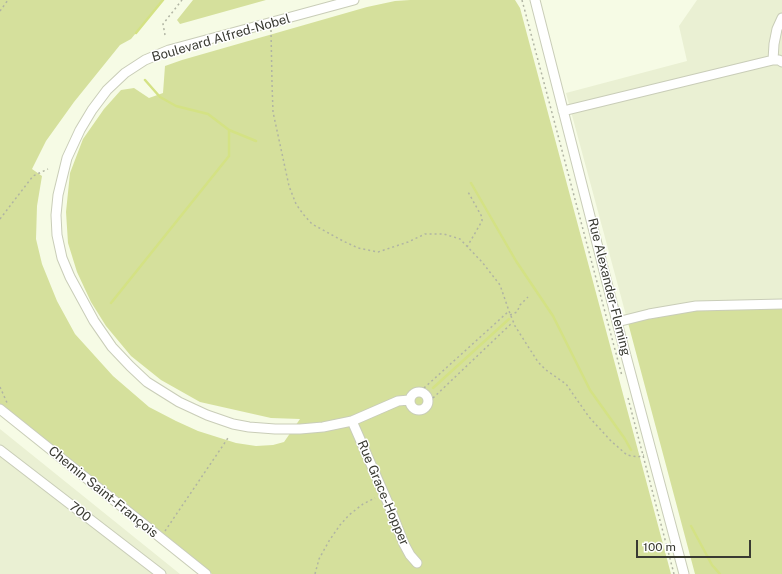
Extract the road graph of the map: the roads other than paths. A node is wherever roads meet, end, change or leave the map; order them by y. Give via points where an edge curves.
1 (354, 0) edge
2 (535, 0) edge
3 (782, 18) edge
4 (778, 61) edge
5 (563, 111) junction
6 (782, 304) edge
7 (618, 322) junction
8 (409, 400) dead end
9 (0, 409) edge
10 (352, 421) junction
11 (0, 450) edge
12 (417, 563) dead end
13 (161, 574) edge
14 (206, 574) edge
15 (684, 574) edge

1 - 10 street, Boulevard Alfred-Nobel via 169,50 145,60 125,73 107,90 80,130 67,158 56,215 62,258 77,291 112,347 147,382 179,402 232,424 300,429
2 - 5 street, Rue Alexander-Fleming
3 - 4 street via 774,44
4 - 5 street
5 - 7 street, Rue Alexander-Fleming
6 - 7 street via 696,306
7 - 15 street, Rue Alexander-Fleming via 647,455
8 - 10 street, Boulevard Alfred-Nobel via 399,401
9 - 14 street, Chemin Saint-François
10 - 12 street, Rue Grace-Hopper via 404,544
11 - 13 street, 700

